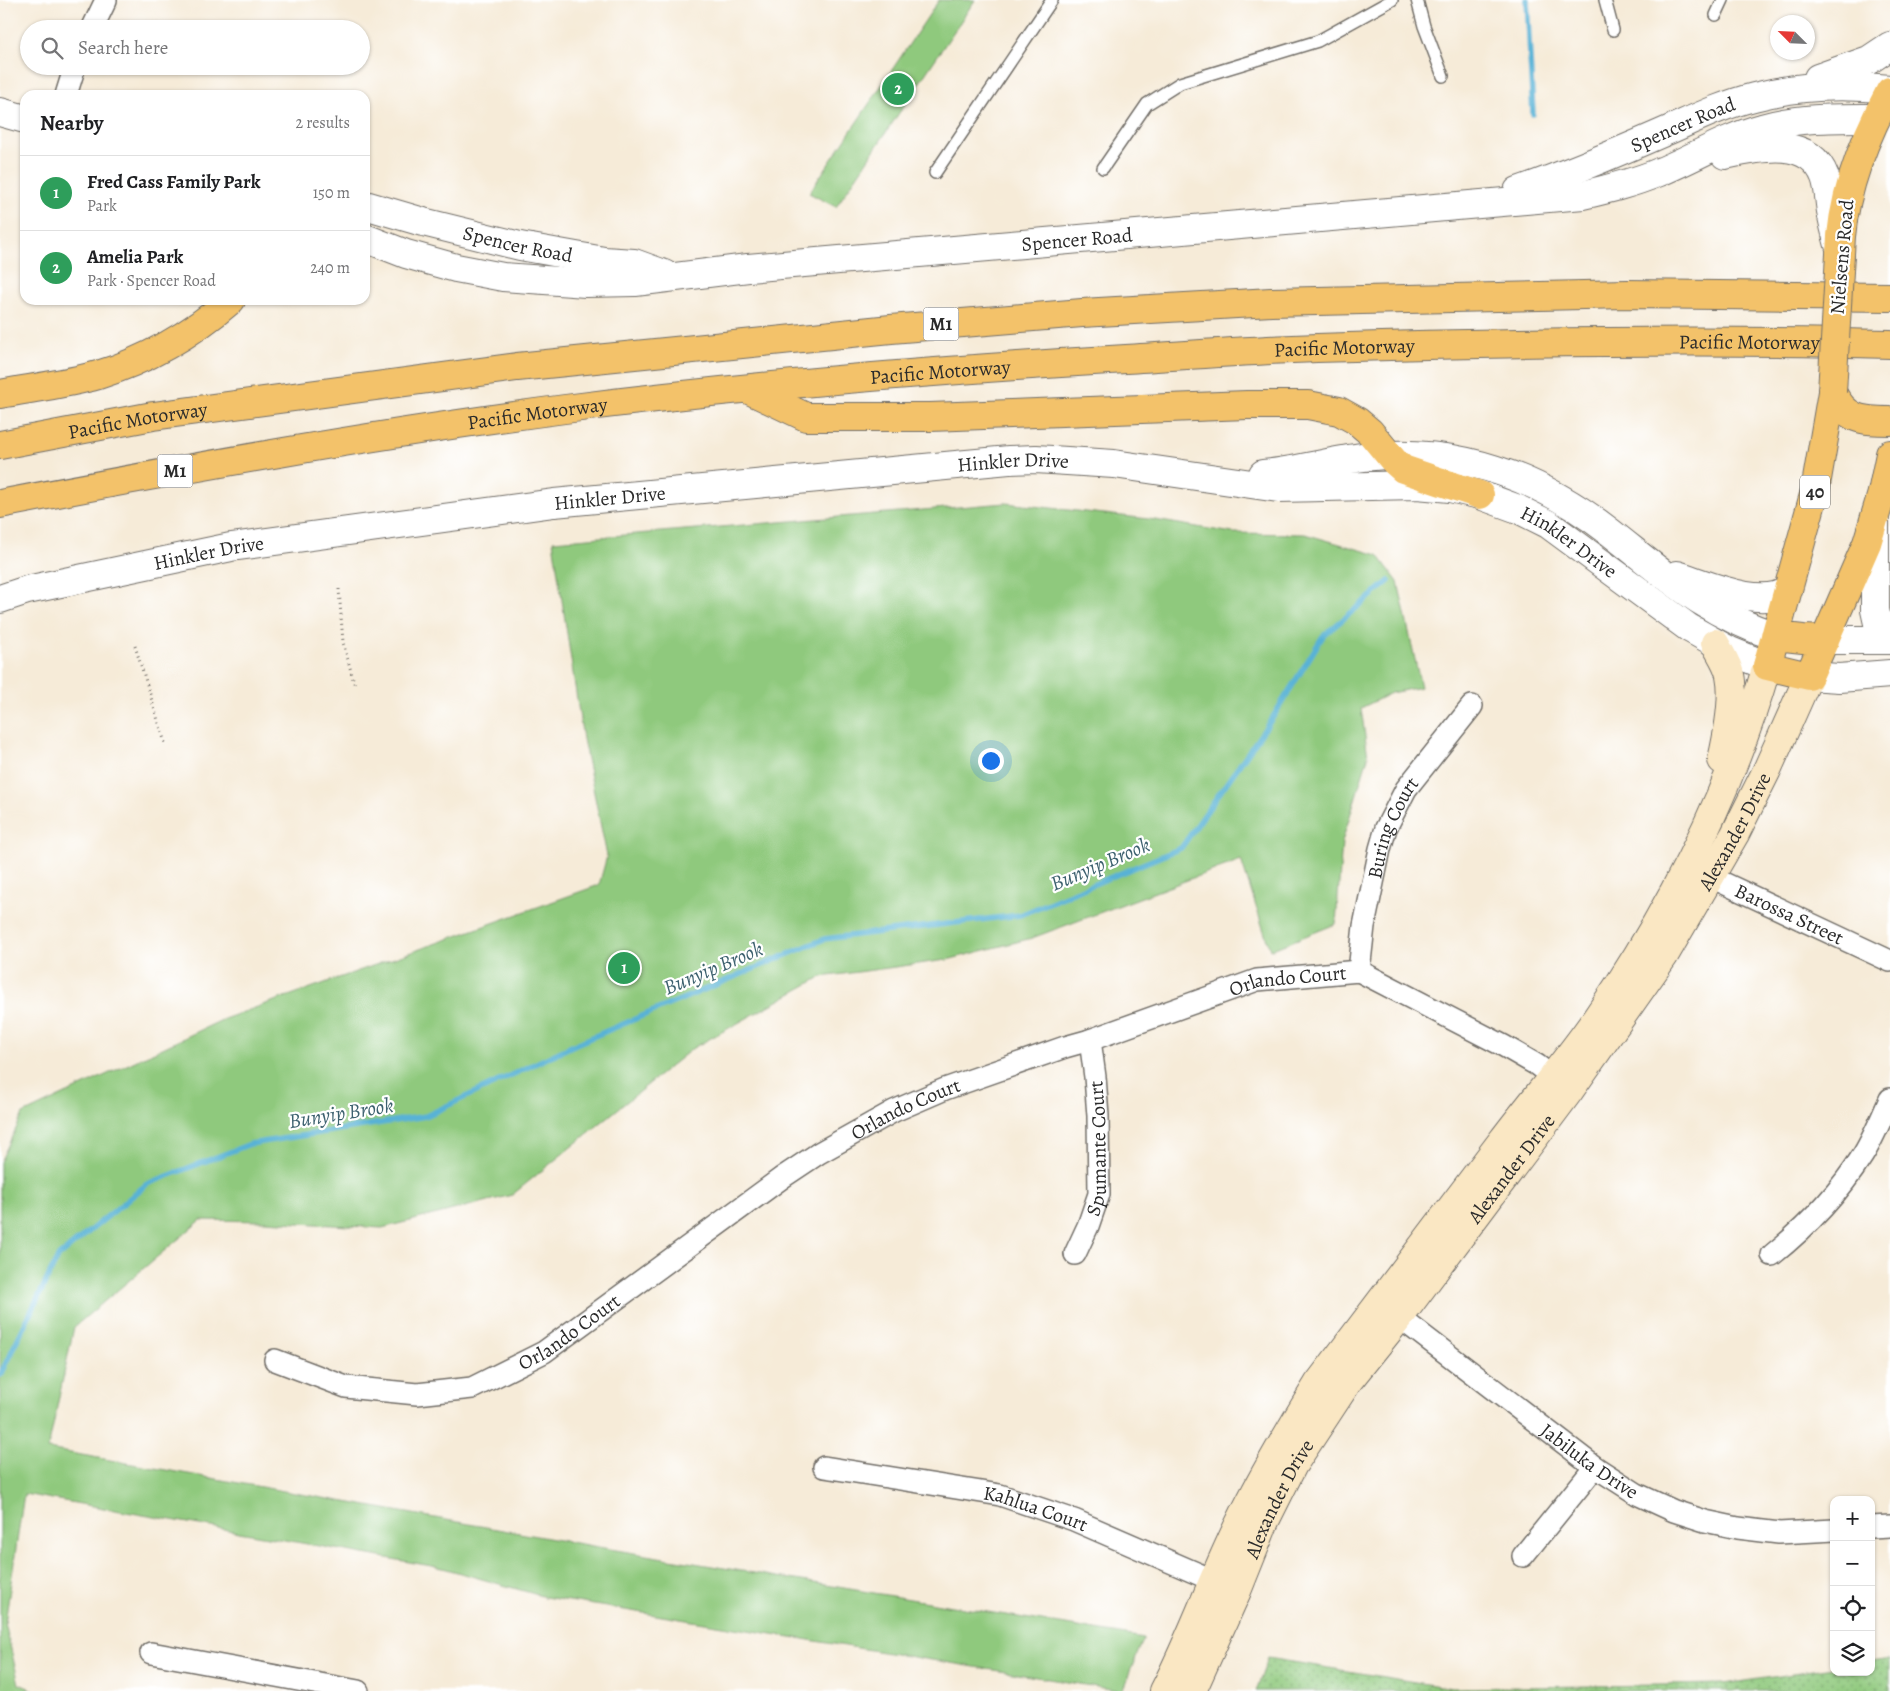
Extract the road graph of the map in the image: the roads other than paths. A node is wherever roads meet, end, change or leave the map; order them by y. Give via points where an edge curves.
1 (106, 0) edge
2 (1052, 0) edge
3 (1392, 0) edge
4 (1417, 0) edge
5 (1605, 0) edge
6 (1723, 0) edge
7 (1716, 15) dead end
8 (96, 20) edge
9 (1613, 30) dead end
10 (1890, 46) edge
11 (72, 75) edge
12 (1442, 76) dead end
13 (68, 90) edge
14 (1890, 90) edge
15 (1769, 94) junction
16 (0, 112) edge
17 (1883, 117) edge
18 (20, 118) edge
19 (1103, 168) dead end
20 (935, 173) dead end
21 (1656, 174) junction
22 (1483, 203) junction
23 (370, 206) edge
24 (370, 240) edge
25 (1840, 251) junction
26 (670, 276) junction
27 (1890, 297) edge
28 (225, 305) edge
29 (1890, 344) edge
30 (746, 389) junction
31 (1832, 392) junction
32 (0, 394) edge
33 (1890, 421) edge
34 (0, 445) edge
35 (1388, 454) junction
36 (1890, 454) edge
37 (1224, 479) junction
38 (1480, 495) junction
39 (1882, 498) edge
40 (0, 504) edge
41 (1654, 568) junction
42 (1788, 589) junction
43 (0, 599) edge
44 (1776, 636) junction
45 (1825, 640) junction
46 (1889, 640) edge
47 (1715, 644) junction
48 (1767, 666) junction
49 (1890, 674) edge
50 (1809, 676) junction
51 (1472, 706) dead end
52 (1699, 863) junction
53 (1890, 961) edge
54 (1359, 971) junction
55 (1090, 1040) junction
56 (1561, 1083) junction
57 (1890, 1099) edge
58 (1075, 1254) dead end
59 (1772, 1255) dead end
60 (1390, 1311) junction
61 (275, 1360) dead end
62 (824, 1467) dead end
63 (1595, 1467) junction
64 (1890, 1526) edge
65 (1875, 1527) edge
66 (1830, 1530) edge
67 (1523, 1556) dead end
68 (1225, 1586) junction
69 (151, 1653) dead end
70 (358, 1691) edge
71 (1164, 1691) edge
72 (1192, 1691) edge

1 - 8 street
2 - 20 lane
3 - 19 lane via 1318,41 1180,83 1148,104
4 - 12 lane
5 - 9 lane
6 - 7 lane
10 - 15 street via 1864,63
11 - 13 street
14 - 15 street, Spencer Road via 1843,85
14 - 17 main road, Nielsens Road / 40
15 - 22 street, Spencer Road via 1731,104 1583,167
16 - 18 street
17 - 21 street, Spencer Road via 1818,119 1771,126 1726,141
17 - 25 main road, Nielsens Road / 40 via 1862,151 1848,190
21 - 22 street, Spencer Road via 1583,195
21 - 25 street via 1747,150 1786,147 1796,150 1817,164 1825,177
22 - 26 street, Spencer Road
23 - 26 street, Spencer Road via 520,246 634,263
24 - 26 street, Spencer Road via 456,268 503,277 586,283 635,282
25 - 31 main road, Nielsens Road / 40, bridge
27 - 34 main road, Pacific Motorway / M1 via 1627,294 1271,302 1082,313 891,328 517,367 153,416
28 - 32 main road via 184,336 127,365 97,375
29 - 30 main road, Pacific Motorway / M1 via 1533,343 1313,348 1045,364
30 - 35 main road via 806,417 930,417 1308,405 1351,417 1370,432
30 - 40 main road, Pacific Motorway / M1 via 566,409 351,441
31 - 33 main road via 1840,406 1853,416
31 - 42 main road, Nielsens Road / 40 via 1815,492
35 - 37 street, Hinkler Drive
35 - 38 main road via 1403,468
35 - 41 street, Hinkler Drive via 1455,460 1508,472 1576,507
36 - 39 main road, 40
37 - 38 street, Hinkler Drive via 1290,488 1417,484
37 - 43 street, Hinkler Drive via 1114,464 1036,459 554,503 231,547 27,590
38 - 47 street, Hinkler Drive via 1548,524
39 - 45 main road, 40 via 1856,570
39 - 46 street via 1875,610 1879,628
41 - 42 street via 1748,596 1776,596
41 - 44 street, Hinkler Drive via 1690,595 1724,614
42 - 44 main road, Nielsens Road / 40
44 - 45 main road, Hinkler Drive
44 - 48 main road, 40
45 - 46 street, Hinkler Drive
45 - 50 main road, Alexander Drive / 40
47 - 48 street, Hinkler Drive
47 - 52 main road via 1730,674 1729,717
48 - 50 main road, Hinkler Drive
48 - 52 main road, Alexander Drive / 40
49 - 50 street, Hinkler Drive via 1839,678
50 - 52 main road, Alexander Drive / 40 via 1752,801
51 - 54 street, Buring Court via 1406,789 1386,828 1364,926
52 - 53 street, Barossa Street
52 - 56 main road, Alexander Drive / 40 via 1622,980
54 - 55 street, Orlando Court via 1257,980
54 - 56 street, Orlando Court via 1504,1046
55 - 58 street, Spumante Court via 1098,1116 1099,1194
55 - 61 street, Orlando Court via 945,1089 846,1137 783,1177 544,1352 472,1388 417,1394 346,1387
56 - 60 main road, Alexander Drive / 40 via 1503,1139
57 - 59 street via 1850,1175 1794,1238
60 - 63 street, Jabiluka Drive
60 - 68 main road, Alexander Drive / 40 via 1318,1384 1284,1439 1240,1522
62 - 68 street, Kahlua Court via 1000,1495 1074,1520
63 - 66 street, Jabiluka Drive via 1637,1494 1705,1521 1779,1532
63 - 67 street
64 - 65 street
68 - 71 main road, Alexander Drive / 40
68 - 72 main road, Alexander Drive / 40
69 - 70 street

